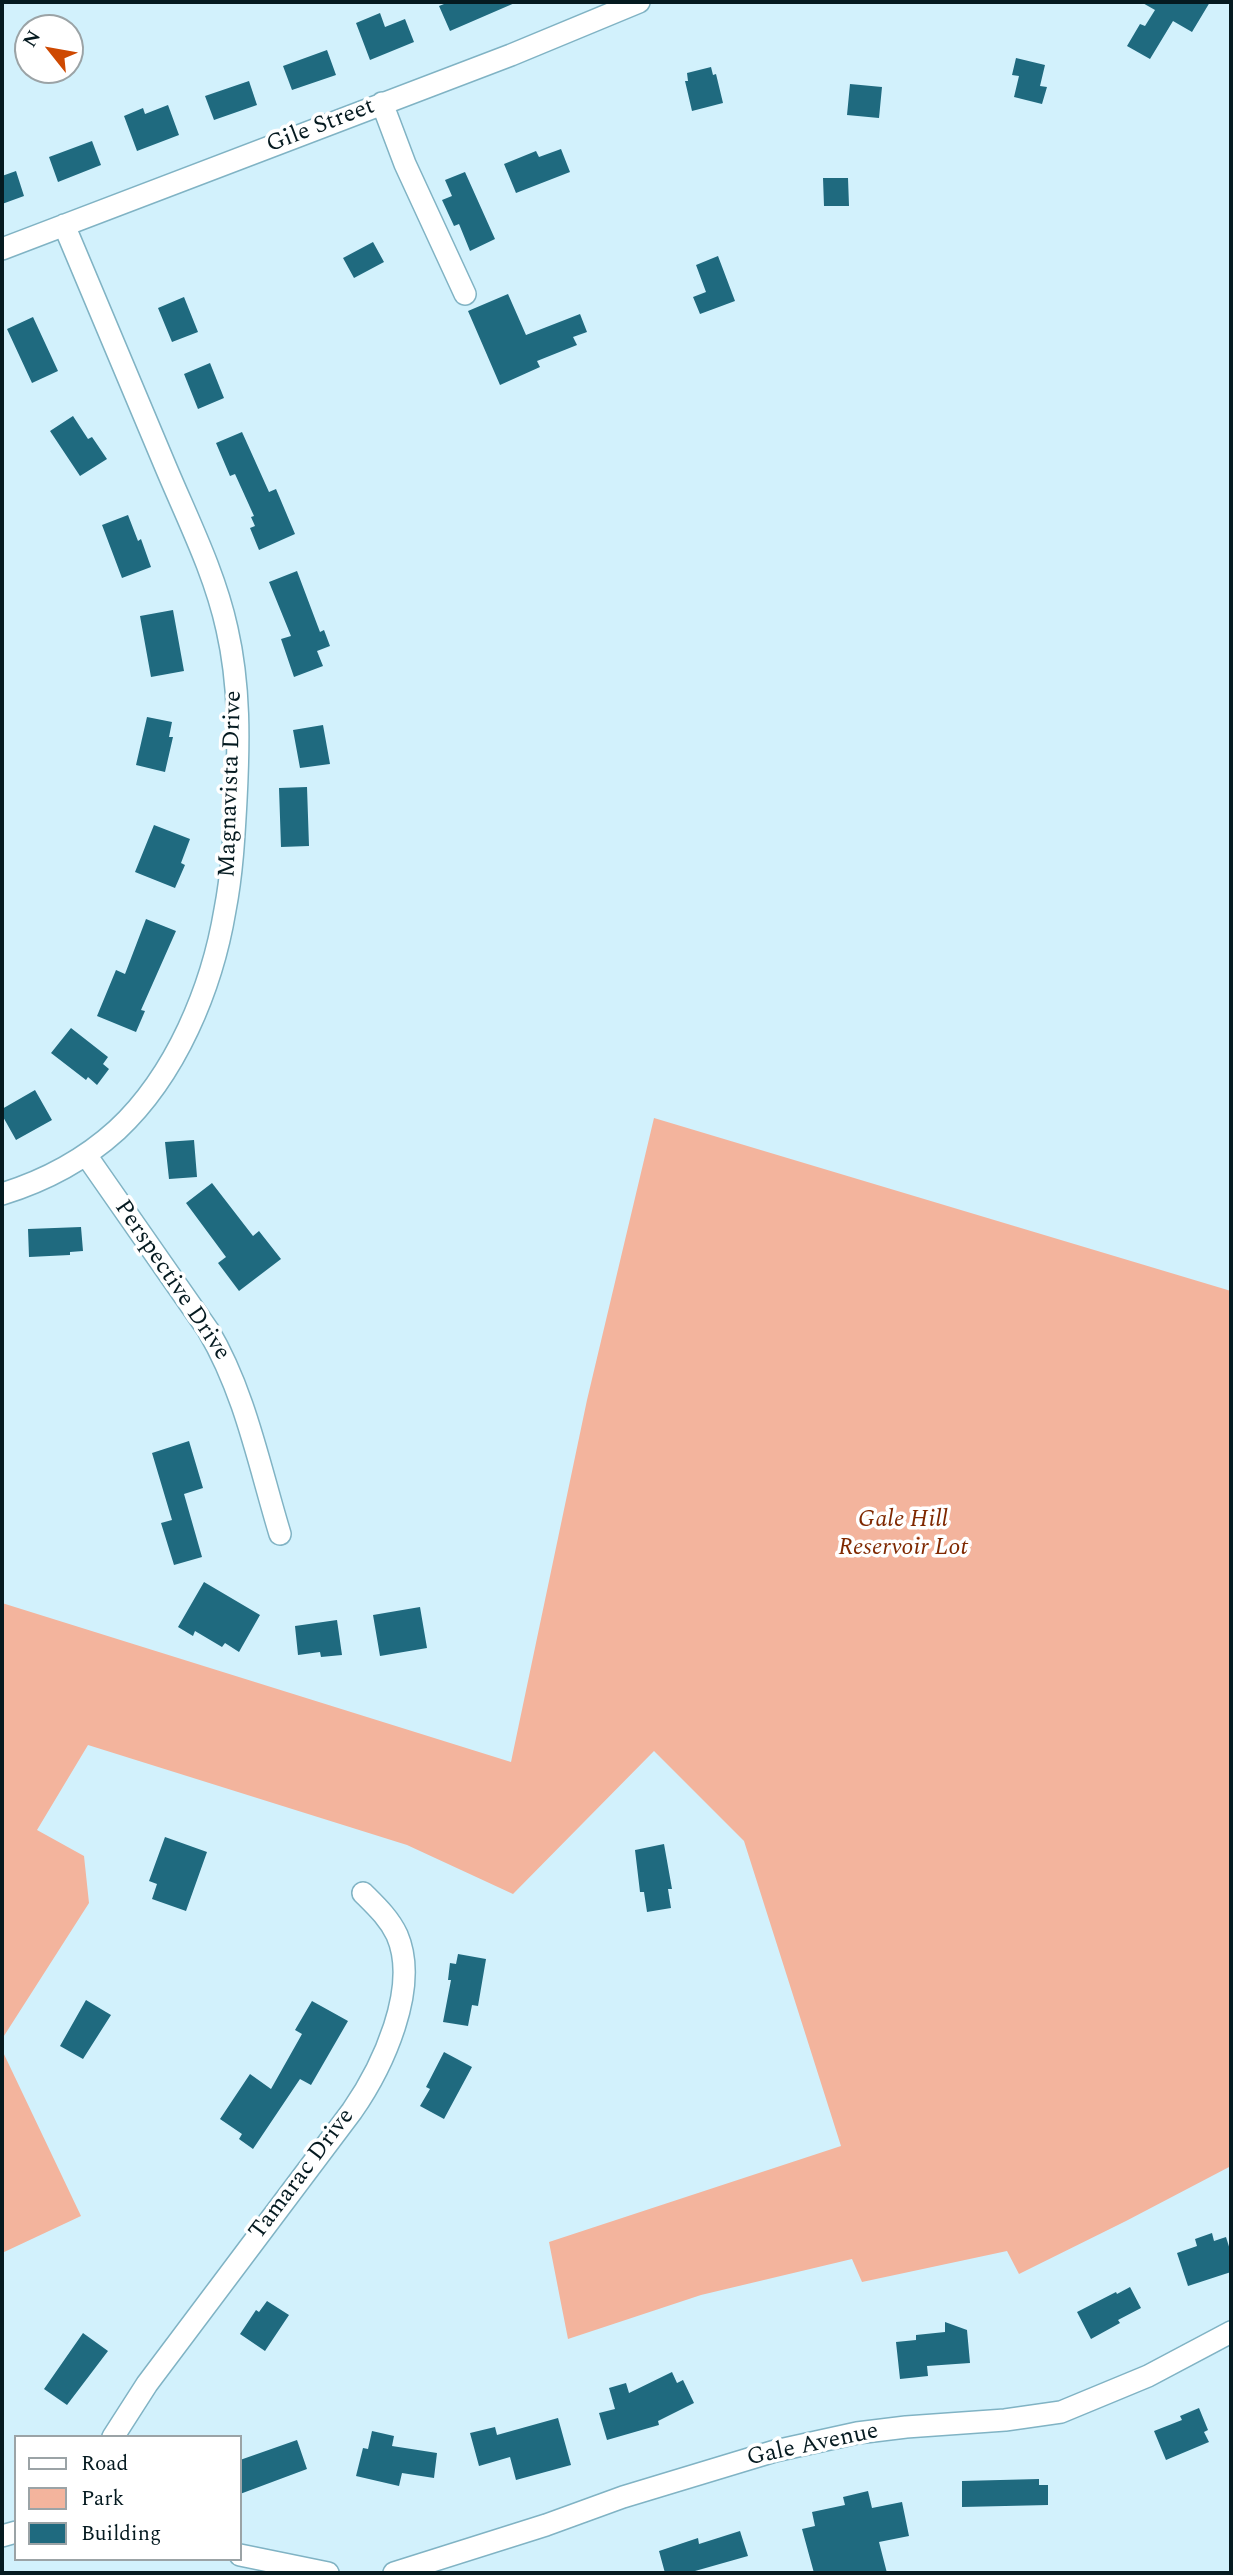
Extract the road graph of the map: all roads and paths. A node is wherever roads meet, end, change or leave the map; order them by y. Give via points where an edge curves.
1 (639, 2) edge
2 (382, 103) junction
3 (64, 225) junction
4 (2, 249) edge
5 (465, 294) dead end
6 (86, 1155) junction
7 (2, 1194) edge
8 (280, 1534) dead end
9 (363, 1893) dead end
10 (1231, 2332) edge
11 (114, 2435) edge
12 (242, 2555) edge
13 (328, 2573) edge
14 (394, 2573) edge

1 - 2 street, Gile Street
2 - 3 street, Gile Street
2 - 5 street
3 - 4 street, Gile Street
3 - 6 street, Magnavista Drive via 219,597 238,695 230,879 208,979 178,1047 145,1098 118,1129
6 - 7 street, Magnavista Drive
6 - 8 street, Perspective Drive via 221,1351
9 - 11 street, Tamarac Drive via 391,1924 403,1955 398,2010 381,2063 352,2111
10 - 14 street, Gale Avenue via 1148,2376 1060,2412 869,2432 775,2451
12 - 13 street

